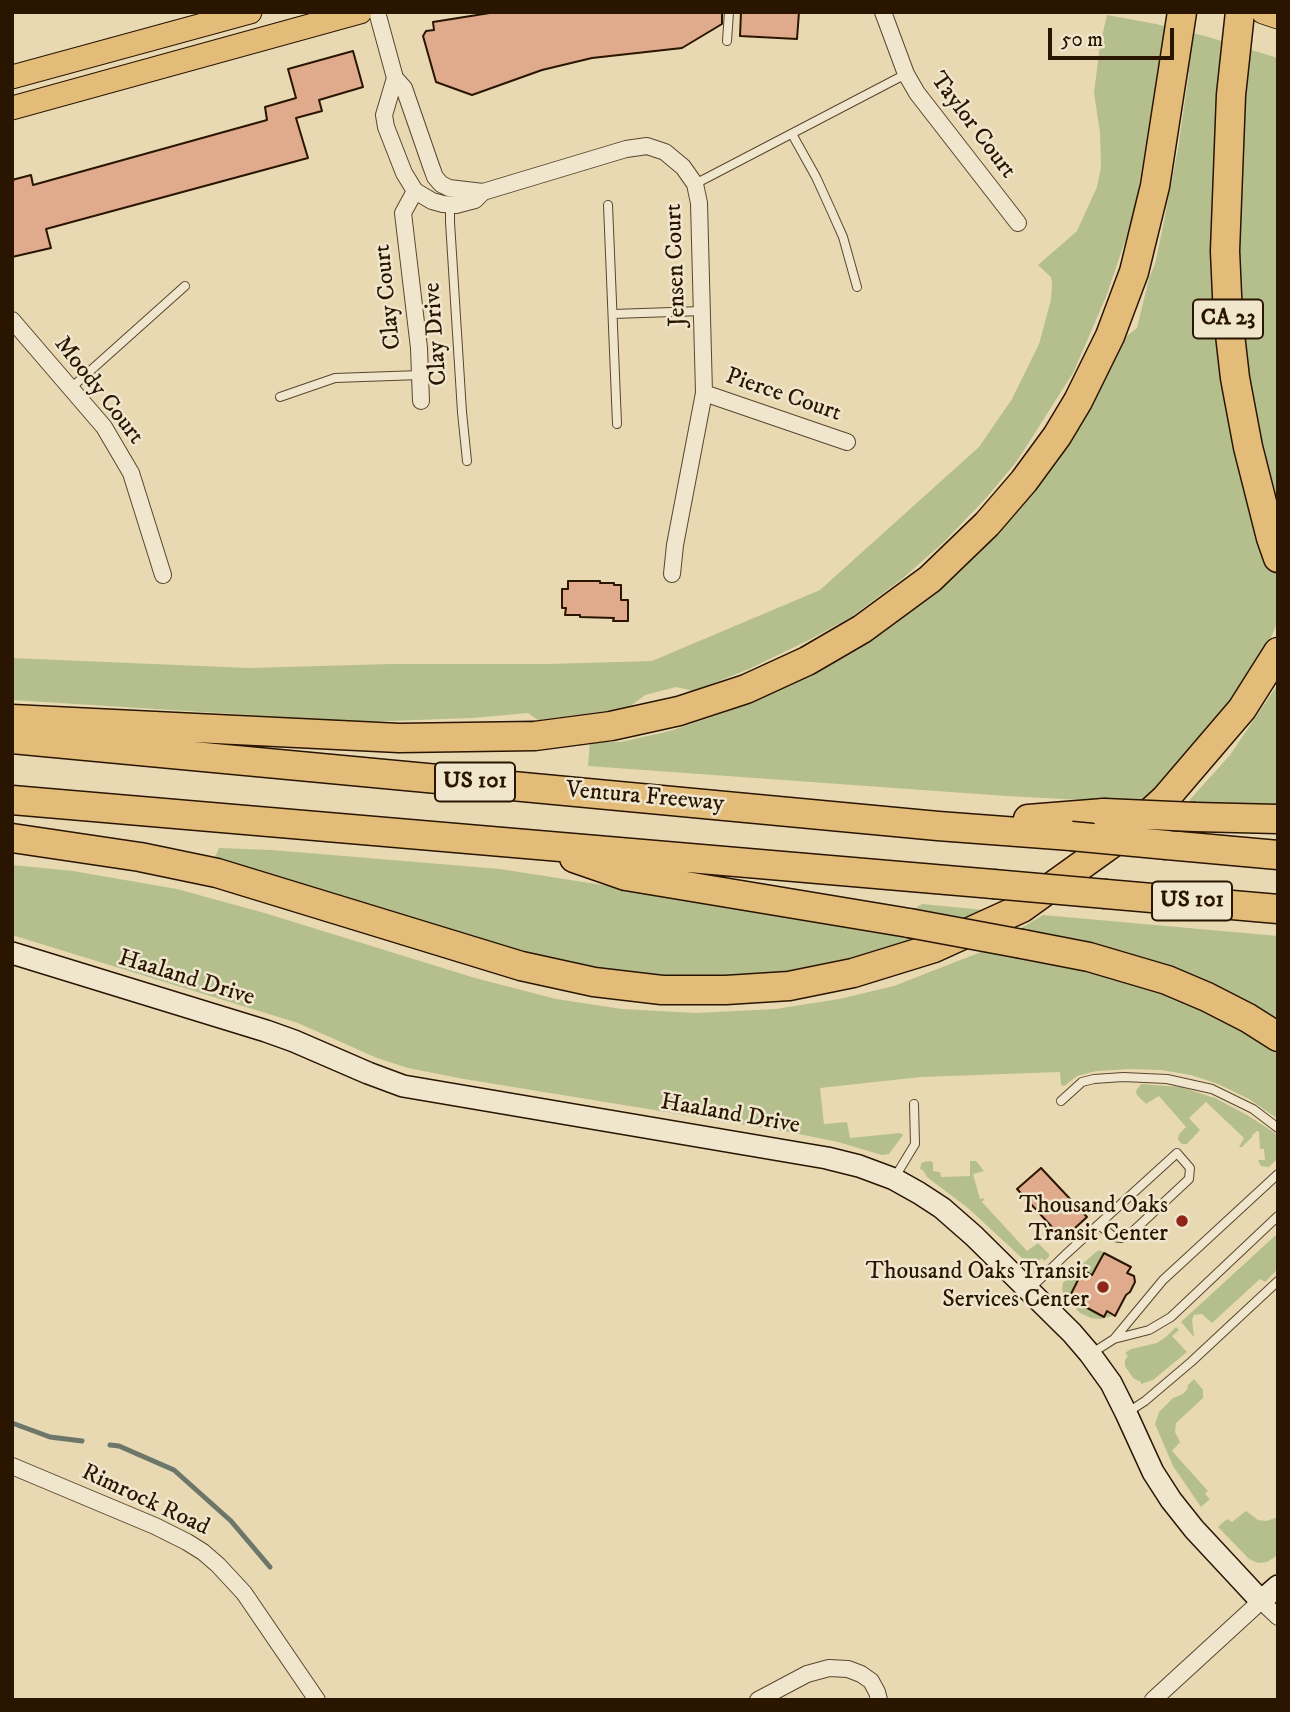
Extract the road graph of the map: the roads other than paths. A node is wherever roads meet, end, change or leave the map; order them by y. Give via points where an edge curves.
1 (250, 12) edge
2 (360, 12) edge
3 (377, 12) edge
4 (729, 12) edge
5 (883, 12) edge
6 (1182, 12) edge
7 (1240, 12) edge
8 (1263, 12) edge
9 (1278, 17) edge
10 (727, 41) dead end
11 (906, 74) junction
12 (12, 77) edge
13 (395, 78) junction
14 (12, 108) edge
15 (792, 134) junction
16 (695, 184) junction
17 (415, 191) junction
18 (483, 192) junction
19 (450, 204) junction
20 (608, 205) dead end
21 (1018, 223) dead end
22 (185, 286) dead end
23 (858, 287) dead end
24 (702, 311) junction
25 (613, 314) junction
26 (12, 320) edge
27 (420, 375) junction
28 (71, 388) junction
29 (705, 393) junction
30 (280, 397) dead end
31 (421, 401) dead end
32 (617, 424) dead end
33 (847, 442) dead end
34 (467, 461) dead end
35 (1274, 548) edge
36 (672, 574) dead end
37 (163, 575) dead end
38 (1278, 652) edge
39 (12, 719) edge
40 (12, 739) edge
41 (12, 800) edge
42 (1278, 818) edge
43 (938, 826) junction
44 (12, 838) edge
45 (535, 844) junction
46 (1278, 855) edge
47 (1278, 909) edge
48 (12, 953) edge
49 (1278, 1037) edge
50 (1061, 1101) dead end
51 (914, 1104) dead end
52 (1278, 1128) edge
53 (1278, 1174) edge
54 (894, 1180) junction
55 (1278, 1216) edge
56 (1099, 1225) junction
57 (1278, 1281) edge
58 (1029, 1290) junction
59 (1114, 1339) junction
60 (1090, 1354) junction
61 (1126, 1413) junction
62 (12, 1466) edge
63 (1278, 1586) edge
64 (1261, 1601) junction
65 (1278, 1617) edge
66 (317, 1700) edge
67 (758, 1700) edge
68 (879, 1700) edge
69 (1153, 1700) edge

1 - 12 main road
2 - 14 main road
3 - 13 street
4 - 10 lane
5 - 11 street, Taylor Court
6 - 39 highway via 1155,186 1134,272 1078,401 1024,481 987,524 930,579 862,629 746,689 679,711 535,736 399,738
7 - 35 highway, CA 23 via 1231,96 1225,251 1228,317 1248,447
8 - 9 main road
11 - 15 lane
11 - 21 street, Taylor Court
13 - 17 street via 384,115 386,127
13 - 18 street via 404,88 435,177 449,188
15 - 16 lane
15 - 23 lane via 839,228
16 - 18 street, Jensen Court via 665,152 647,146
16 - 24 street, Jensen Court
17 - 19 street
17 - 27 street, Clay Court via 403,213
18 - 19 street via 475,200
19 - 34 lane, Clay Drive
20 - 25 lane
22 - 28 lane
24 - 25 lane
24 - 29 street, Jensen Court
25 - 32 lane
26 - 28 street, Moody Court
27 - 30 lane via 335,378
27 - 31 street, Clay Court
28 - 37 street, Moody Court via 104,427 131,473
29 - 33 street, Pierce Court
29 - 36 street, Jensen Court
38 - 44 highway via 1241,709 1165,799 1132,829 1022,908 934,948 853,973 789,986 662,990 594,982 521,966 217,873
40 - 43 highway, Ventura Freeway / US 101
41 - 45 highway, US 101
42 - 43 highway, bridge via 1104,813
43 - 46 highway, Ventura Freeway / US 101, bridge
45 - 47 highway, US 101, bridge
45 - 49 highway, bridge via 626,876 1090,957 1167,980
48 - 54 street, Haaland Drive via 266,1031 403,1086 827,1158
50 - 52 lane via 1082,1082 1094,1079 1167,1079 1212,1089 1253,1109
51 - 54 lane via 915,1143
53 - 59 lane via 1163,1280
54 - 58 street, Haaland Drive via 942,1208
55 - 59 lane via 1171,1317 1149,1330
56 - 56 lane via 1177,1153 1190,1168 1189,1180 1129,1235 1114,1237
56 - 58 lane
57 - 61 lane via 1191,1362
58 - 60 street, Haaland Drive
59 - 60 lane
60 - 61 street, Haaland Drive
61 - 64 street, Haaland Drive via 1171,1500
62 - 66 street, Rimrock Road via 155,1526 203,1552 244,1593
63 - 64 street
64 - 65 street
64 - 69 street
67 - 68 street via 807,1674 829,1668 861,1674 871,1681

